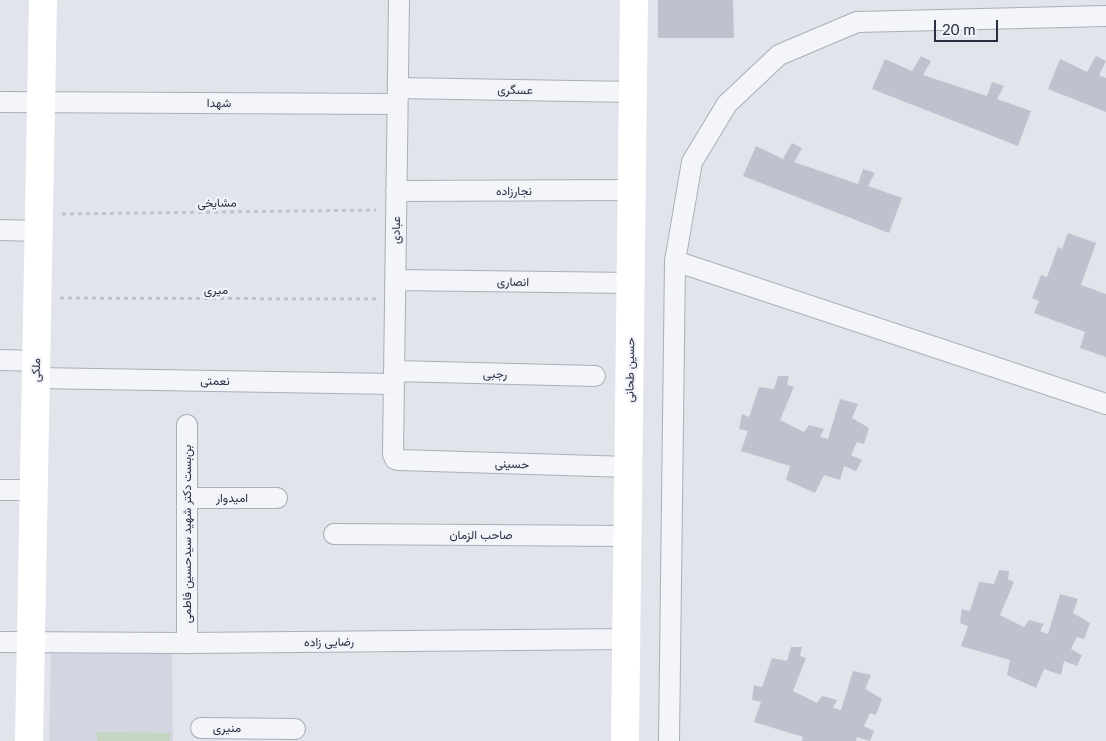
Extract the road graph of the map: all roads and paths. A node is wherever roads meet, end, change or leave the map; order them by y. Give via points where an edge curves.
1 (43, 0) edge
2 (399, 0) edge
3 (634, 0) edge
4 (1106, 16) edge
5 (633, 92) junction
6 (398, 96) junction
7 (0, 102) edge
8 (41, 102) junction
9 (632, 190) junction
10 (396, 201) junction
11 (39, 222) junction
12 (0, 230) edge
13 (675, 261) junction
14 (631, 283) junction
15 (395, 290) junction
16 (37, 298) junction
17 (0, 360) edge
18 (36, 369) junction
19 (595, 376) dead end
20 (394, 378) junction
21 (1106, 404) edge
22 (186, 425) dead end
23 (395, 459) joint
24 (629, 467) junction
25 (0, 490) edge
26 (34, 490) junction
27 (187, 498) junction
28 (277, 498) dead end
29 (334, 534) dead end
30 (628, 536) junction
31 (627, 638) junction
32 (0, 642) edge
33 (31, 643) junction
34 (188, 643) junction
35 (201, 728) dead end
36 (295, 728) dead end
37 (252, 734) edge
38 (29, 741) edge
39 (625, 741) edge
40 (668, 741) edge

1 - 8 street, ملکی
2 - 6 street, عبادی
3 - 5 street, حسین طحانی
4 - 13 street via 857,22 779,55 727,104 692,162
5 - 6 street, عسگری
5 - 9 street, حسین طحانی
6 - 8 street, شهدا
6 - 10 street, عبادی
7 - 8 street, شهدا
8 - 11 street, ملکی
9 - 10 street, نجارزاده
9 - 14 street, حسین طحانی
10 - 11 path, مشایخی
10 - 15 street, عبادی
11 - 12 street
11 - 16 street, ملکی
13 - 21 street
13 - 40 street
14 - 15 street, انصاری
14 - 24 street, حسین طحانی
15 - 16 path, میری
15 - 20 street, عبادی
16 - 18 street, ملکی
17 - 18 street, نعمتی
18 - 20 street, نعمتی
18 - 26 street, ملکی
19 - 20 street, رجبی
20 - 23 street, عبادی
22 - 27 street, بن‌بست دکتر شهید سیدحسین فاطمی
23 - 24 street, حسینی
24 - 30 street, حسین طحانی
25 - 26 street
26 - 33 street, ملکی
27 - 28 street, امیدوار
27 - 34 street, بن‌بست دکتر شهید سیدحسین فاطمی
29 - 30 street, صاحب الزمان
30 - 31 street, حسین طحانی
31 - 34 street, رضایی زاده
31 - 39 street, حسین طحانی
32 - 33 street, رضایی زاده
33 - 34 street, رضایی زاده
33 - 38 street, ملکی
35 - 37 street, منیری
36 - 37 street, منیری

